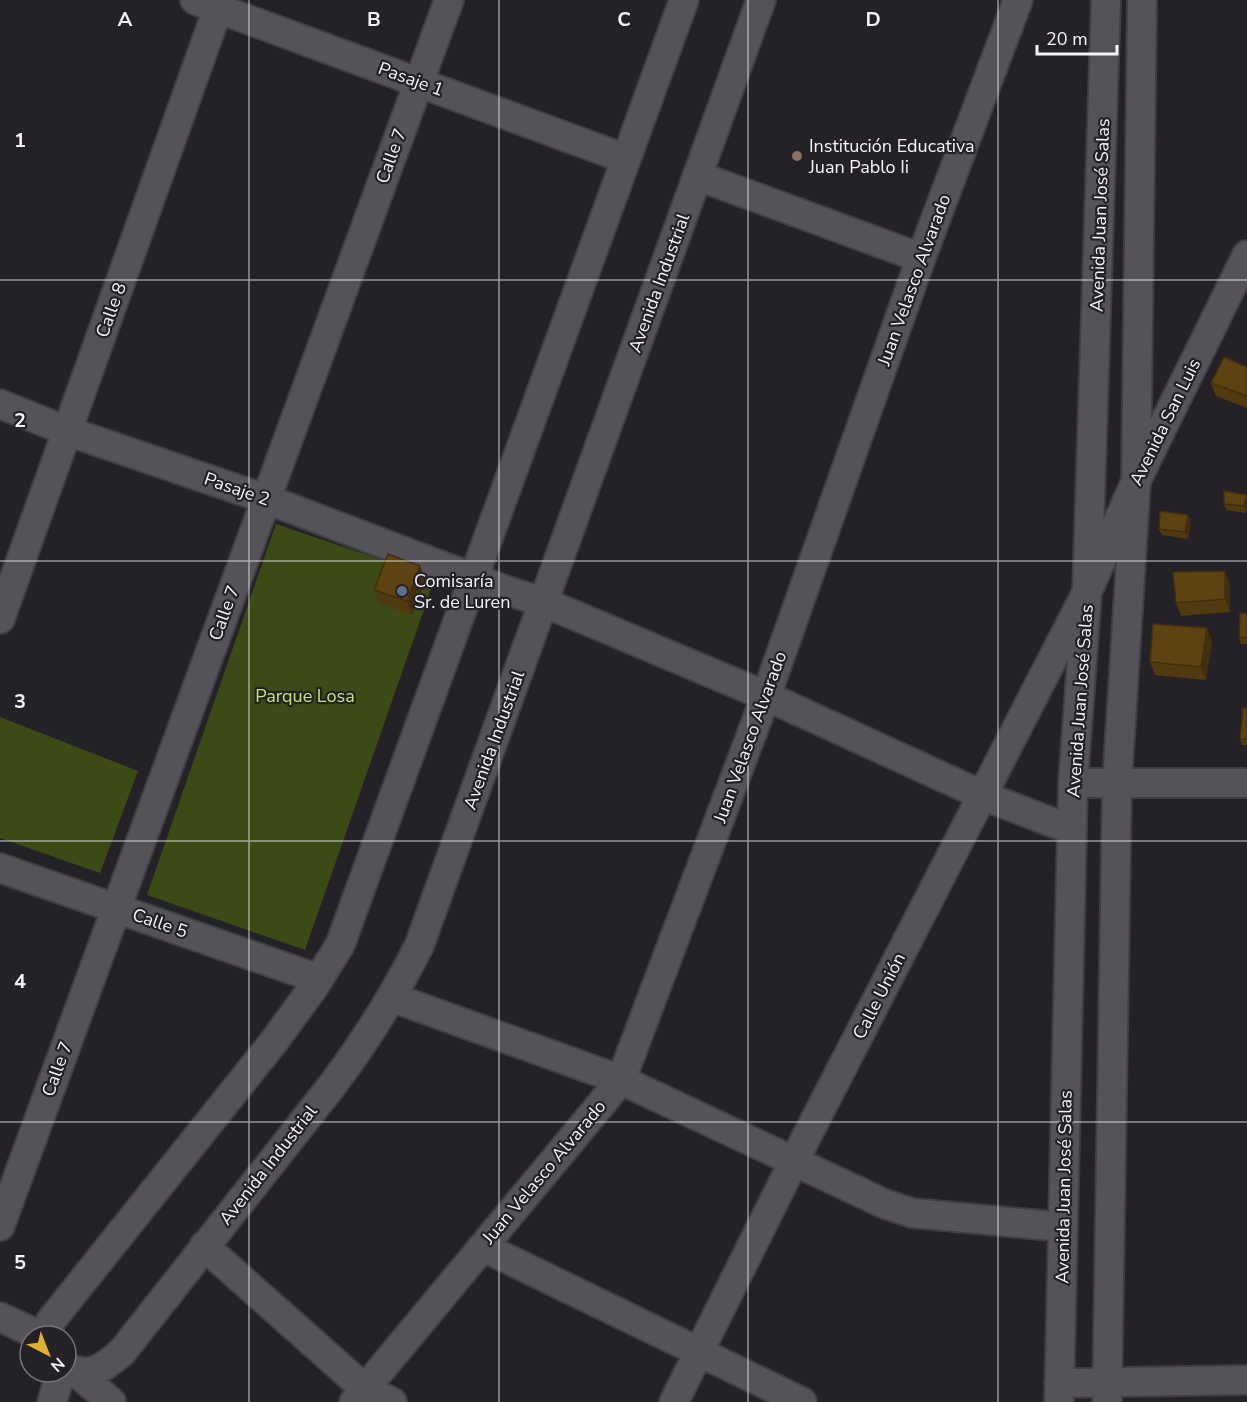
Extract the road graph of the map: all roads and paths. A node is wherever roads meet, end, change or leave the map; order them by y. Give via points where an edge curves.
1 (449, 0) edge
2 (684, 0) edge
3 (761, 0) edge
4 (1018, 0) edge
5 (1106, 0) edge
6 (1142, 0) edge
7 (212, 3) edge
8 (419, 82) junction
9 (1141, 156) junction
10 (1102, 157) junction
11 (626, 159) junction
12 (698, 176) junction
13 (1247, 255) edge
14 (921, 258) junction
15 (0, 404) edge
16 (67, 431) junction
17 (1136, 481) junction
18 (266, 499) junction
19 (473, 578) junction
20 (1087, 592) junction
21 (543, 602) junction
22 (0, 619) edge
23 (766, 696) junction
24 (1073, 783) junction
25 (1117, 783) junction
26 (1247, 783) edge
27 (984, 796) junction
28 (1072, 830) junction
29 (0, 868) edge
30 (117, 907) junction
31 (319, 979) junction
32 (391, 997) junction
33 (621, 1080) junction
34 (794, 1161) junction
35 (0, 1226) edge
36 (1063, 1227) junction
37 (204, 1246) junction
38 (483, 1247) junction
39 (0, 1317) edge
40 (50, 1324) edge
41 (18, 1325) edge
42 (699, 1352) junction
43 (78, 1371) edge
44 (78, 1377) edge
45 (1247, 1380) edge
46 (61, 1384) edge
47 (1059, 1393) edge
48 (1108, 1393) edge
49 (360, 1396) edge
50 (52, 1402) edge
51 (111, 1402) edge
52 (392, 1402) edge
53 (674, 1402) edge
54 (802, 1402) edge

1 - 8 street, Calle 7
2 - 11 street
3 - 12 street, Avenida Industrial
4 - 14 street, Juan Velasco Alvarado
5 - 10 street, Avenida Juan José Salas
6 - 9 street
7 - 8 street, Pasaje 1
7 - 16 street, Calle 8
8 - 11 street, Pasaje 1
8 - 18 street, Calle 7
9 - 10 street
9 - 17 street
10 - 20 street, Avenida Juan José Salas
11 - 19 street
12 - 14 street
12 - 21 street, Avenida Industrial
13 - 17 street, Avenida San Luis
14 - 23 street, Juan Velasco Alvarado
15 - 16 street, Pasaje 2
16 - 18 street, Pasaje 2
16 - 22 street, Calle 8
17 - 20 street, Avenida San Luis
17 - 25 street
18 - 19 street, Pasaje 2
18 - 30 street, Calle 7
19 - 21 street, Pasaje 2
19 - 31 street via 340,945
20 - 24 street, Avenida Juan José Salas
20 - 27 street, Calle Unión
21 - 23 street, Pasaje 2
21 - 32 street, Avenida Industrial via 419,946
23 - 27 street, Pasaje 2
23 - 33 street, Juan Velasco Alvarado
24 - 25 street
24 - 28 street, Avenida Juan José Salas
25 - 26 street
25 - 48 street
27 - 28 street, Pasaje 2
27 - 34 street, Calle Unión
28 - 36 street, Avenida Juan José Salas
29 - 30 street, Calle 5
30 - 31 street, Calle 5
30 - 35 street, Calle 7
31 - 40 street
32 - 33 street
32 - 37 street, Avenida Industrial via 334,1083
33 - 34 street
33 - 38 street, Juan Velasco Alvarado
34 - 36 street via 912,1213
34 - 42 street, Calle Unión
36 - 47 street, Avenida Juan José Salas
37 - 43 street, Avenida Industrial via 122,1352 107,1365 88,1372
37 - 49 street
38 - 42 street
38 - 49 street, Juan Velasco Alvarado
39 - 41 street
42 - 53 street, Calle Unión
42 - 54 street
44 - 51 street
45 - 48 street
46 - 50 street
47 - 48 street
49 - 52 street

